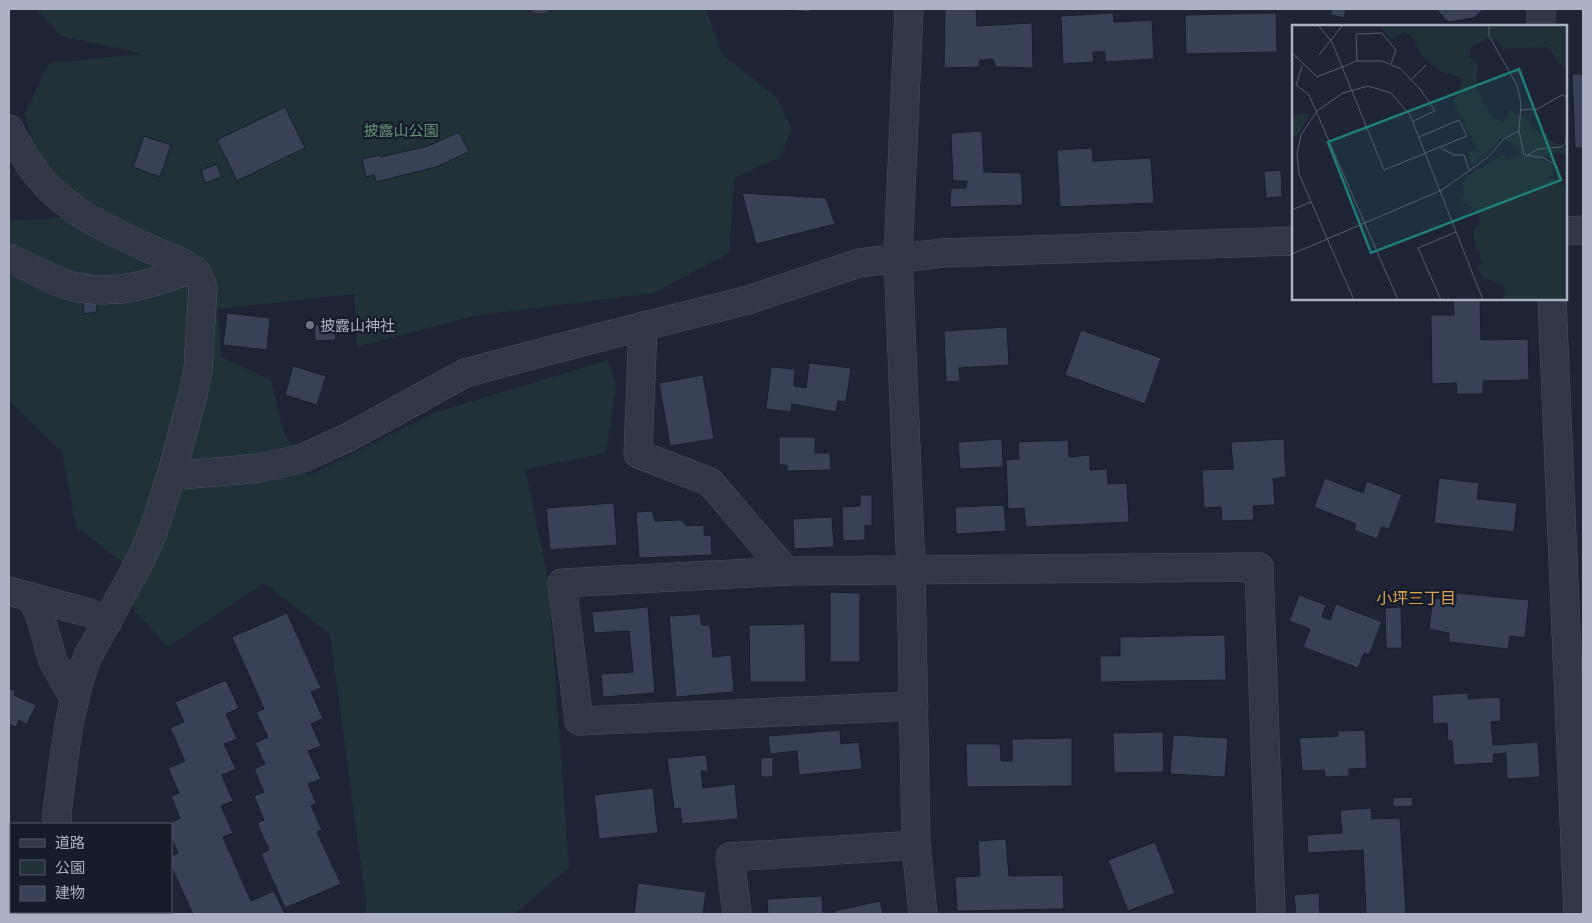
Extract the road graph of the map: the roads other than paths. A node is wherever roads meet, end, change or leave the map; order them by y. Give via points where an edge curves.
1 (910, 9) edge
2 (1541, 9) edge
3 (1541, 25) edge
4 (9, 129) edge
5 (1583, 230) edge
6 (1567, 231) edge
7 (1292, 240) edge
8 (898, 257) junction
9 (9, 258) edge
10 (191, 269) junction
11 (1552, 300) edge
12 (643, 326) junction
13 (171, 476) junction
14 (911, 570) junction
15 (786, 571) junction
16 (20, 594) edge
17 (108, 621) junction
18 (75, 700) junction
19 (914, 706) junction
20 (57, 823) edge
21 (916, 845) junction
22 (737, 914) edge
23 (923, 914) edge
24 (1271, 914) edge
25 (1578, 914) edge

1 - 8 street
2 - 3 street
4 - 10 street via 48,188 67,204 87,218
5 - 6 street
7 - 8 street
8 - 12 street via 859,262 748,300
8 - 14 street
9 - 10 street via 67,285 111,291 160,281
10 - 13 street via 203,287 198,369
11 - 25 street
12 - 13 street via 465,373 349,437 303,458 260,468
12 - 15 street via 638,454 710,482
13 - 17 street via 153,532
14 - 15 street
14 - 19 street
14 - 24 street via 1259,567
15 - 19 street via 562,583 578,721
16 - 17 street
16 - 18 street via 41,619 54,661
17 - 18 street via 87,658
18 - 20 street
19 - 21 street
21 - 22 street via 730,857
21 - 23 street

